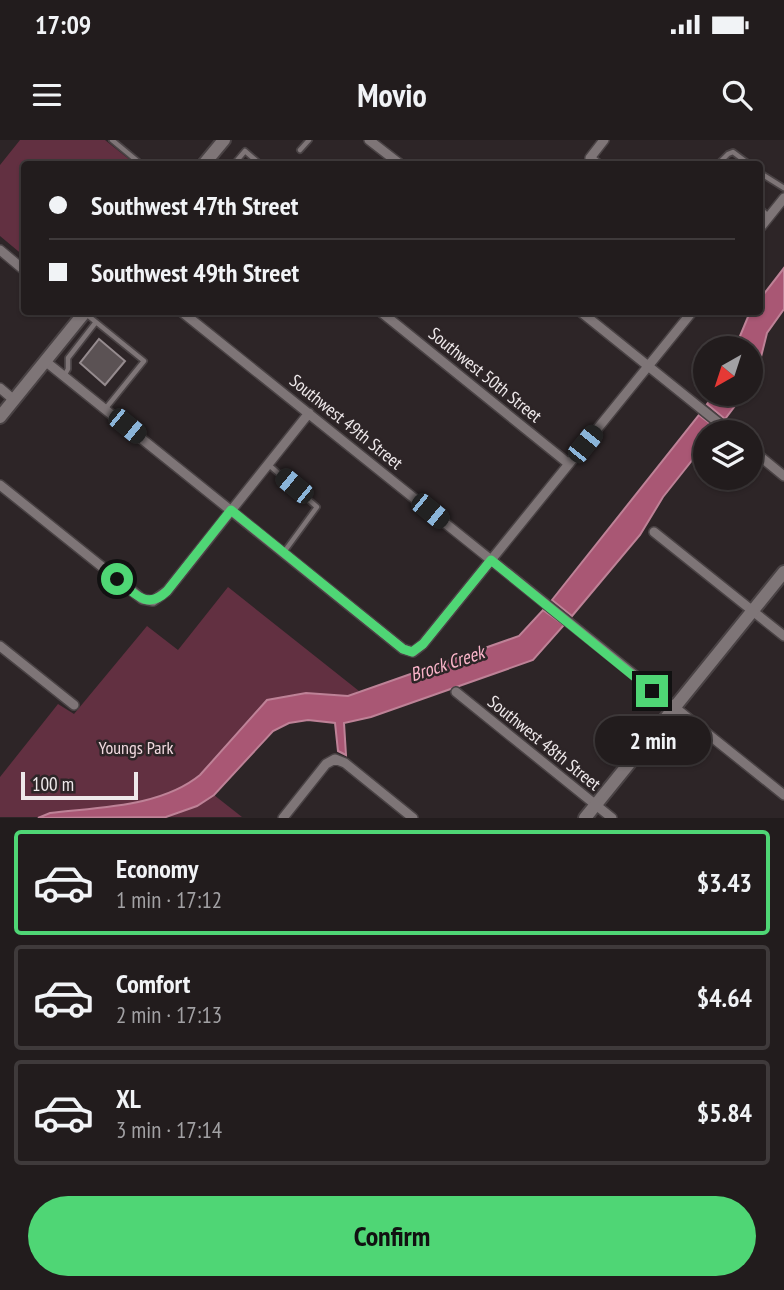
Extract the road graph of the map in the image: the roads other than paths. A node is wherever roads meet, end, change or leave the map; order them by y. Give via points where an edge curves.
1 (112, 140) edge
2 (224, 140) edge
3 (309, 140) edge
4 (369, 140) edge
5 (604, 140) edge
6 (300, 150) dead end
7 (137, 161) edge
8 (207, 161) edge
9 (237, 161) edge
10 (257, 161) edge
11 (396, 161) edge
12 (594, 161) edge
13 (721, 161) edge
14 (745, 161) edge
15 (763, 175) edge
16 (784, 188) edge
17 (784, 198) edge
18 (763, 211) edge
19 (769, 217) junction
20 (763, 224) edge
21 (0, 250) edge
22 (21, 268) edge
23 (80, 315) edge
24 (84, 315) edge
25 (186, 315) edge
26 (385, 315) edge
27 (585, 315) edge
28 (690, 315) edge
29 (96, 322) junction
30 (45, 361) junction
31 (648, 366) junction
32 (64, 376) junction
33 (0, 388) edge
34 (14, 400) junction
35 (106, 409) junction
36 (309, 413) junction
37 (0, 417) edge
38 (715, 420) edge
39 (763, 459) edge
40 (267, 464) junction
41 (569, 464) junction
42 (784, 476) edge
43 (0, 485) edge
44 (231, 510) junction
45 (653, 532) dead end
46 (283, 553) junction
47 (491, 560) junction
48 (784, 572) edge
49 (752, 611) junction
50 (784, 636) edge
51 (0, 646) edge
52 (456, 692) dead end
53 (74, 705) dead end
54 (674, 708) junction
55 (784, 795) edge
56 (596, 804) junction
57 (283, 817) edge
58 (413, 817) edge
59 (585, 817) edge
60 (612, 817) edge

1 - 7 lane
2 - 8 street
3 - 6 lane
4 - 11 street
5 - 12 street
9 - 10 lane via 245,151
13 - 14 lane via 733,152
15 - 16 lane
17 - 19 street
18 - 19 lane
19 - 20 street
21 - 22 street
23 - 30 street
24 - 29 lane
25 - 36 street, Southwest 49th Street
26 - 41 street, Southwest 50th Street
27 - 31 street
28 - 31 street
29 - 32 lane via 68,358
29 - 35 lane via 144,361
30 - 32 street
30 - 34 street
31 - 38 street
31 - 41 street
32 - 35 street
33 - 34 street
34 - 37 street
35 - 44 street
36 - 40 street
36 - 47 street, Southwest 49th Street
39 - 42 street
40 - 44 street
40 - 46 lane via 317,508
41 - 47 street
43 - 44 street via 142,599 153,601 167,591
44 - 46 street
45 - 49 street
46 - 47 street via 412,652
47 - 54 street, Southwest 49th Street
48 - 49 street
49 - 50 street
49 - 54 street
51 - 53 street
52 - 56 street, Southwest 48th Street
54 - 55 street, Southwest 49th Street
54 - 56 street
56 - 59 street
56 - 60 street, Southwest 48th Street
57 - 58 street via 335,759

